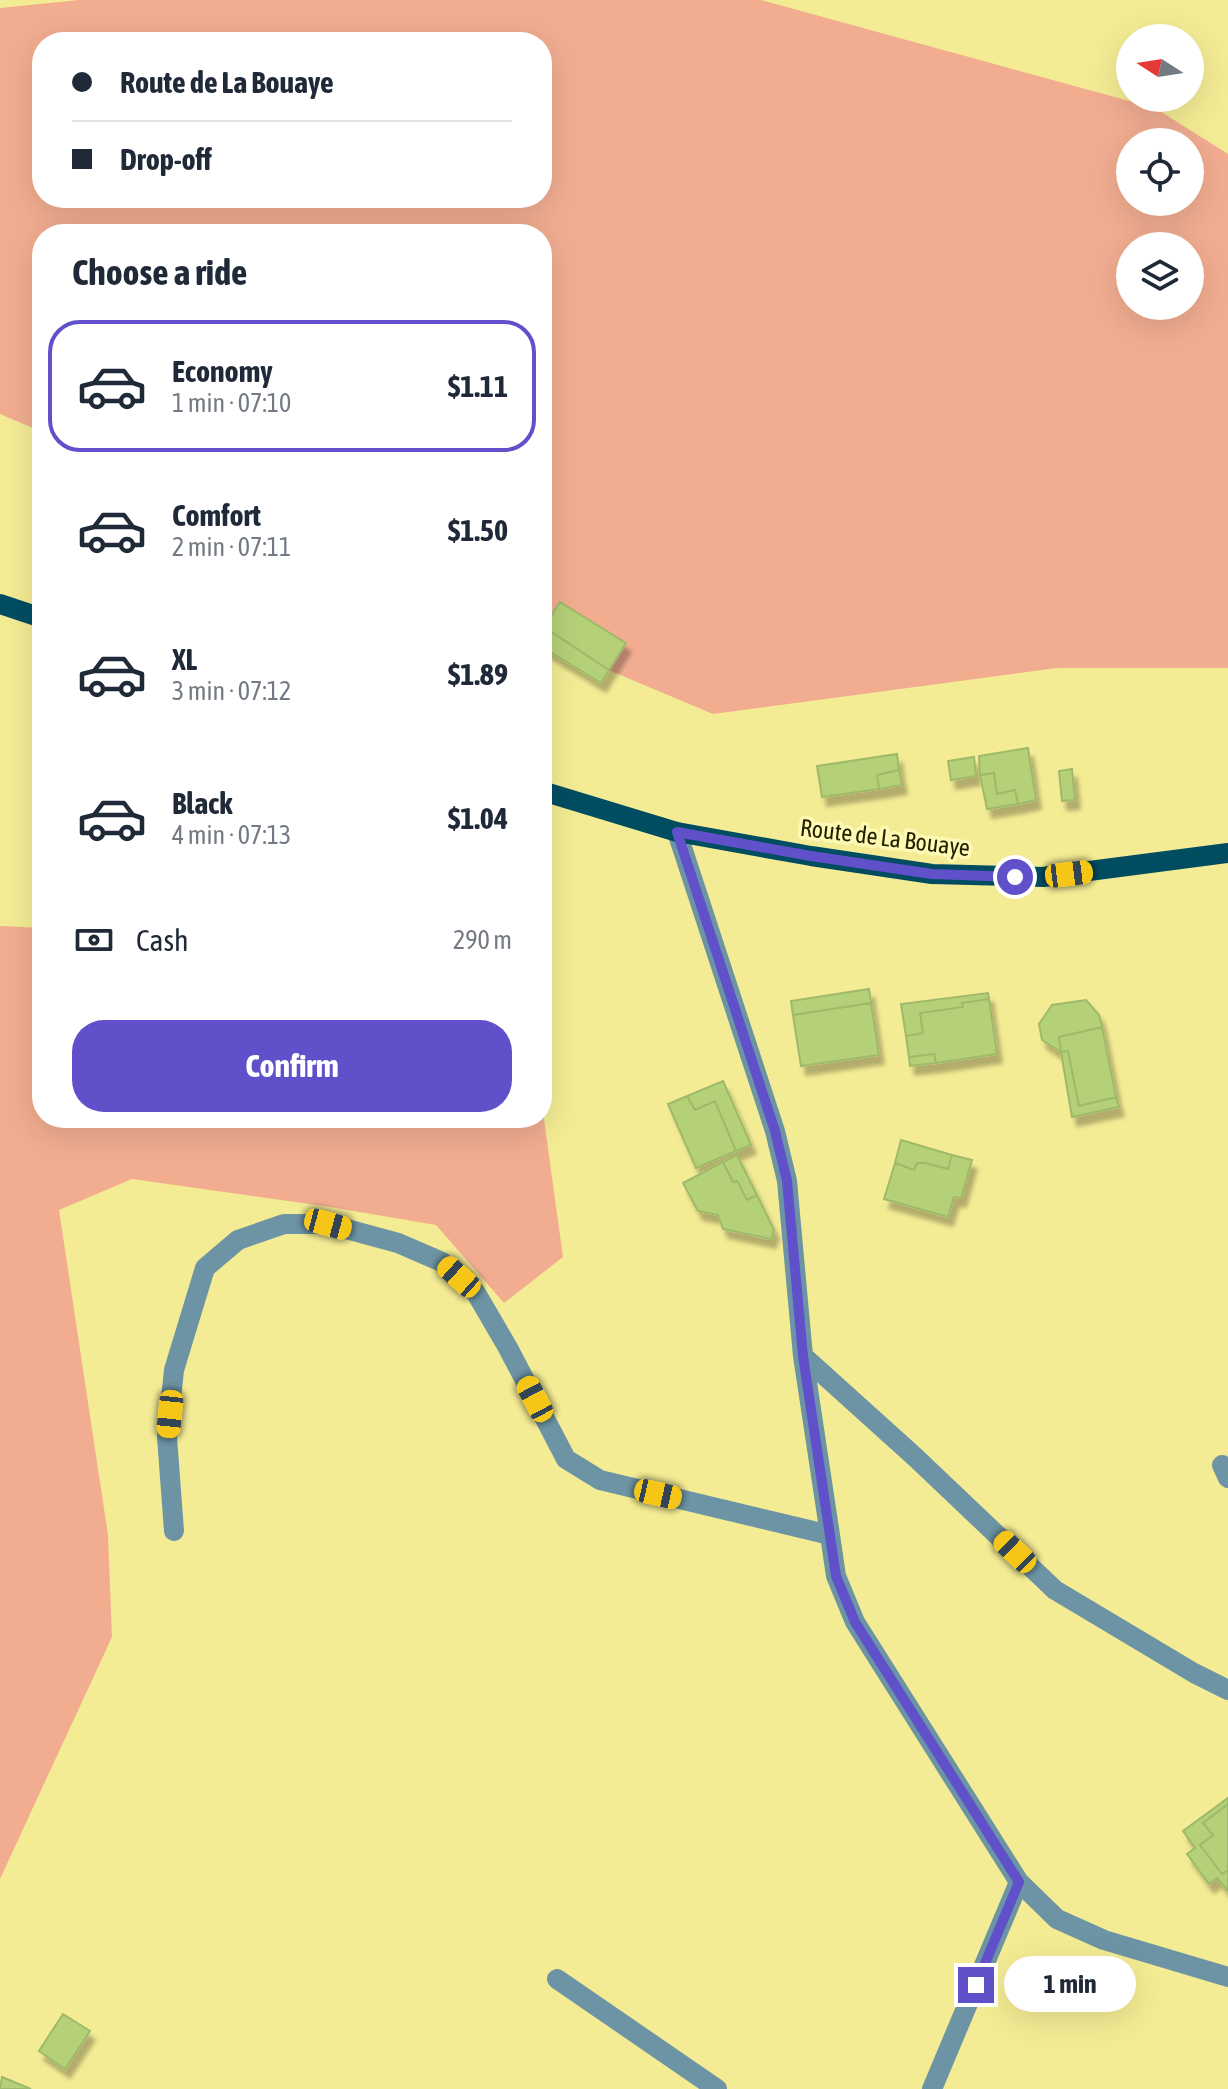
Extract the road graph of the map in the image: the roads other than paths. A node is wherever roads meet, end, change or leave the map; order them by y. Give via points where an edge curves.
1 (0, 604) edge
2 (32, 615) edge
3 (552, 794) edge
4 (677, 832) junction
5 (1228, 853) edge
6 (803, 1356) junction
7 (174, 1531) dead end
8 (830, 1535) junction
9 (1228, 1690) edge
10 (1019, 1882) junction
11 (1228, 1977) edge
12 (557, 1979) dead end
13 (717, 2089) edge
14 (932, 2089) edge

1 - 2 main road
3 - 4 main road, Route de La Bouaye
4 - 5 main road, Route de La Bouaye via 932,874 1043,877
4 - 6 street via 784,1168
6 - 8 street
6 - 9 street via 1055,1590
7 - 8 street via 167,1437 174,1370 205,1268 238,1240 284,1224 328,1224 398,1243 442,1262 476,1293 566,1459 600,1480
8 - 10 street via 836,1576 855,1622
10 - 11 street via 1057,1919 1104,1940
10 - 14 street
12 - 13 street

